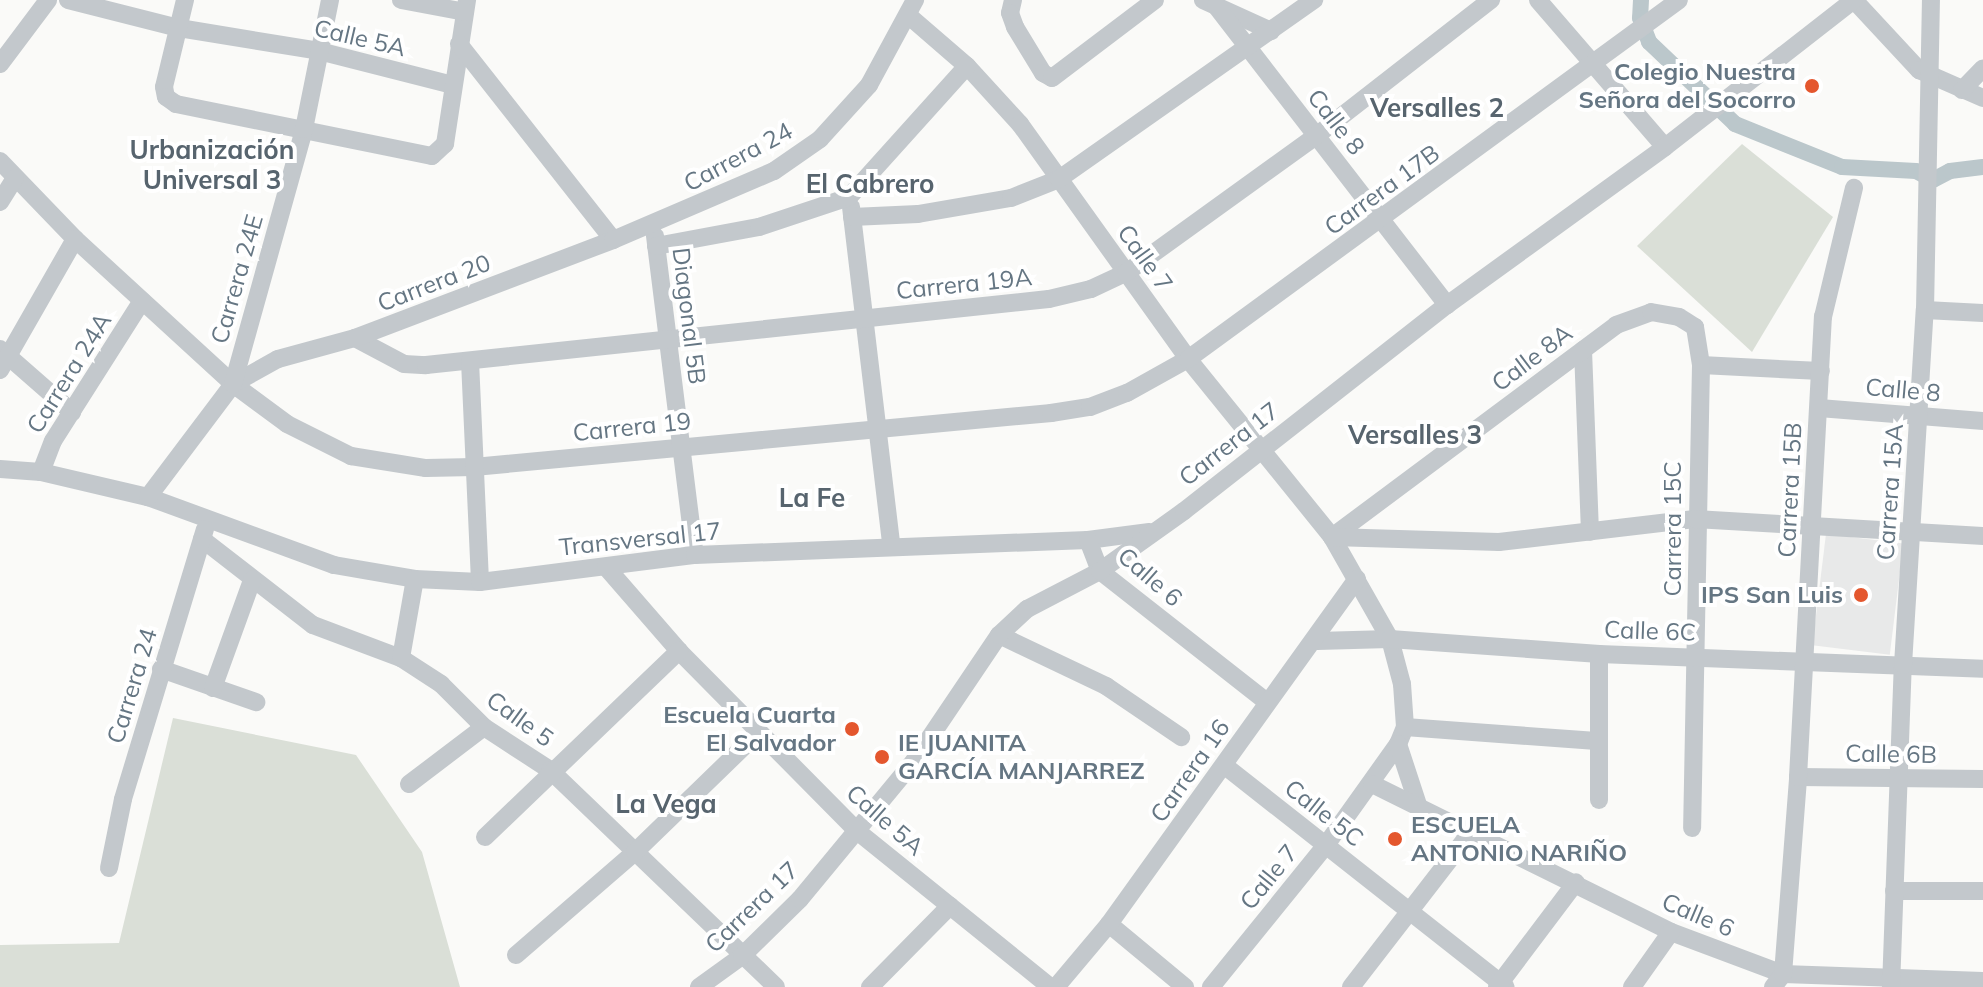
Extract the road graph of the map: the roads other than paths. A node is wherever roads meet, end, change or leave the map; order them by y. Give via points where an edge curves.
1 (48, 0) edge
2 (68, 0) edge
3 (185, 0) edge
4 (330, 0) edge
5 (401, 0) edge
6 (1155, 0) edge
7 (1314, 0) edge
8 (1491, 0) edge
9 (1538, 0) edge
10 (1679, 0) edge
11 (1854, 0) edge
12 (1931, 0) edge
13 (1209, 3) edge
14 (466, 6) edge
15 (1012, 7) edge
16 (912, 8) edge
17 (179, 28) junction
18 (1271, 31) junction
19 (459, 44) junction
20 (1249, 49) junction
21 (319, 51) junction
22 (0, 64) edge
23 (967, 66) junction
24 (1595, 66) junction
25 (1983, 68) edge
26 (1933, 80) junction
27 (452, 85) junction
28 (1962, 90) junction
29 (1983, 98) edge
30 (304, 129) junction
31 (1316, 136) junction
32 (1665, 147) junction
33 (0, 161) edge
34 (15, 178) junction
35 (1059, 179) junction
36 (1854, 188) dead end
37 (849, 197) junction
38 (0, 202) edge
39 (693, 208) junction
40 (852, 217) junction
41 (1382, 221) junction
42 (653, 225) junction
43 (703, 235) junction
44 (75, 239) junction
45 (613, 240) junction
46 (656, 246) junction
47 (1126, 273) junction
48 (142, 301) junction
49 (1447, 305) junction
50 (1925, 310) junction
51 (1983, 313) edge
52 (867, 318) junction
53 (1695, 327) joint
54 (355, 338) junction
55 (670, 341) junction
56 (1583, 350) junction
57 (2, 359) edge
58 (1188, 359) junction
59 (470, 361) junction
60 (1701, 365) junction
61 (1821, 371) junction
62 (233, 384) junction
63 (1819, 408) junction
64 (72, 412) junction
65 (1919, 415) junction
66 (1983, 421) edge
67 (880, 425) junction
68 (680, 446) junction
69 (1258, 451) junction
70 (474, 467) junction
71 (0, 469) edge
72 (41, 472) junction
73 (148, 497) junction
74 (208, 519) junction
75 (1695, 519) junction
76 (1812, 523) junction
77 (1151, 531) junction
78 (1590, 532) junction
79 (1910, 533) junction
80 (1983, 536) edge
81 (1332, 537) junction
82 (202, 539) junction
83 (1088, 540) junction
84 (891, 544) junction
85 (695, 555) junction
86 (606, 567) junction
87 (1100, 571) junction
88 (415, 579) junction
89 (1357, 579) junction
90 (252, 580) junction
91 (480, 582) junction
92 (999, 635) junction
93 (1390, 639) junction
94 (1317, 641) junction
95 (679, 651) junction
96 (1599, 654) junction
97 (1697, 657) junction
98 (401, 658) junction
99 (1805, 661) junction
100 (1903, 665) junction
101 (161, 669) junction
102 (1983, 669) edge
103 (213, 688) junction
104 (256, 702) dead end
105 (1267, 702) junction
106 (484, 727) junction
107 (758, 733) junction
108 (1401, 736) junction
109 (1181, 737) dead end
110 (1596, 741) junction
111 (1225, 766) junction
112 (550, 770) junction
113 (1798, 777) junction
114 (1898, 778) junction
115 (1983, 779) edge
116 (409, 784) dead end
117 (1372, 784) junction
118 (1599, 800) dead end
119 (1418, 805) junction
120 (1692, 828) dead end
121 (857, 831) junction
122 (1471, 832) junction
123 (485, 837) dead end
124 (1326, 845) junction
125 (635, 852) junction
126 (109, 868) dead end
127 (1576, 882) junction
128 (1894, 891) junction
129 (1983, 891) edge
130 (950, 906) junction
131 (1411, 910) junction
132 (1109, 924) junction
133 (1671, 932) junction
134 (516, 955) dead end
135 (742, 956) junction
136 (1778, 981) edge
137 (1891, 981) edge
138 (1983, 981) edge
139 (1502, 986) edge
140 (699, 987) edge
141 (776, 987) edge
142 (870, 987) edge
143 (1053, 987) edge
144 (1185, 987) edge
145 (1211, 987) edge
146 (1351, 987) edge
147 (1632, 987) edge

1 - 22 street
2 - 17 street, Calle 5A
3 - 17 street
4 - 21 street, Carrera 24E
5 - 14 street
6 - 15 street via 1052,78 1043,73
7 - 18 street
8 - 31 street, Carrera 19A
9 - 24 street
10 - 24 street, Carrera 17B
11 - 26 street via 1902,55
11 - 32 street, Carrera 17
12 - 26 street, Carrera 15A
13 - 18 street, Calle 8
13 - 20 street, Calle 8
14 - 19 street
16 - 23 street, Calle 7
16 - 39 street, Carrera 24 via 869,85 820,139 774,171
17 - 21 street, Calle 5A
17 - 30 street via 166,97 176,104
18 - 20 street
19 - 27 street
19 - 45 street
20 - 31 street, Calle 8
20 - 35 street
21 - 27 street, Calle 5A
21 - 30 street, Carrera 24E
23 - 35 street, Calle 7 via 1020,124
23 - 37 street
24 - 32 street
24 - 41 street, Carrera 17B
25 - 28 street
26 - 28 street
26 - 50 street, Carrera 15A
27 - 30 street via 445,144 442,153 432,156
28 - 29 street
30 - 62 street, Carrera 24E
31 - 41 street, Calle 8
31 - 47 street, Carrera 19A
32 - 49 street, Carrera 17
33 - 34 street
34 - 38 street
34 - 44 street
35 - 40 street via 1011,198 918,214
35 - 47 street, Calle 7
36 - 61 street, Carrera 15B via 1823,317
37 - 40 street
37 - 43 street via 759,227
39 - 42 street, Carrera 24
39 - 43 street
40 - 52 street
41 - 49 street, Calle 8
41 - 58 street, Carrera 17B
42 - 45 street, Carrera 20
42 - 46 street, Diagonal 5B
43 - 46 street
44 - 48 street
44 - 57 street
45 - 54 street, Carrera 20
46 - 55 street, Diagonal 5B
47 - 52 street, Carrera 19A via 1049,299
47 - 58 street, Calle 7
48 - 62 street
48 - 64 street, Carrera 24A
49 - 69 street, Carrera 17
50 - 51 street
50 - 65 street, Carrera 15A
52 - 55 street, Carrera 19A
52 - 67 street
53 - 56 street, Calle 8A via 1679,317 1651,312 1616,325
53 - 60 street, Carrera 15C
54 - 59 street, Carrera 19A via 404,364
54 - 62 street, Carrera 20 via 278,359
55 - 59 street, Carrera 19A
55 - 68 street, Diagonal 5B
56 - 78 street
56 - 81 street, Calle 8A
57 - 64 street
58 - 67 street, Carrera 19 via 1090,407
58 - 69 street, Calle 7
59 - 70 street
60 - 61 street
60 - 75 street, Carrera 15C
61 - 63 street, Carrera 15B
62 - 70 street, Carrera 19 via 287,424 351,456 426,468
62 - 73 street
63 - 65 street, Calle 8
63 - 76 street, Carrera 15B
64 - 72 street, Carrera 24A
65 - 66 street, Calle 8
65 - 79 street, Carrera 15A
67 - 68 street, Carrera 19
67 - 84 street
68 - 70 street, Carrera 19
68 - 85 street, Diagonal 5B
69 - 77 street, Carrera 17
69 - 81 street, Calle 7
70 - 91 street
71 - 72 street, Transversal 17
72 - 73 street, Transversal 17
73 - 74 street, Transversal 17
74 - 82 street, Carrera 24
74 - 88 street, Transversal 17 via 334,565
75 - 76 street
75 - 78 street
75 - 97 street, Carrera 15C
76 - 79 street
76 - 99 street, Carrera 15B
77 - 83 street, Transversal 17
77 - 87 street, Carrera 17
78 - 81 street via 1499,542
79 - 80 street
79 - 100 street, Carrera 15A
81 - 89 street, Calle 7
82 - 90 street, Calle 5
82 - 101 street, Carrera 24
83 - 84 street, Transversal 17
83 - 87 street, Calle 6
84 - 85 street, Transversal 17
85 - 86 street, Transversal 17
86 - 91 street, Transversal 17
86 - 95 street, Calle 5A
87 - 92 street, Carrera 17 via 1027,609
87 - 105 street, Calle 6
88 - 91 street, Transversal 17
88 - 98 street
89 - 93 street, Calle 7
89 - 94 street, Carrera 16
90 - 98 street, Calle 5 via 313,625
90 - 103 street
92 - 109 street via 1106,686
92 - 121 street, Carrera 17 via 914,761
93 - 94 street, Calle 6C
93 - 96 street, Calle 6C
93 - 108 street, Calle 7 via 1402,684
94 - 105 street, Carrera 16
95 - 107 street, Calle 5A
95 - 112 street
96 - 97 street, Calle 6C
96 - 110 street
97 - 99 street, Calle 6C
97 - 120 street, Carrera 15C
98 - 106 street, Calle 5 via 441,684
99 - 100 street, Calle 6C
99 - 113 street, Carrera 15B
100 - 102 street, Calle 6C
100 - 114 street, Carrera 15A
101 - 103 street
101 - 126 street, Carrera 24
103 - 104 street
105 - 111 street, Carrera 16
106 - 112 street, Calle 5
106 - 116 street
107 - 121 street, Calle 5A
107 - 125 street
108 - 110 street
108 - 117 street, Calle 7
108 - 119 street
110 - 118 street
111 - 124 street, Calle 5C
111 - 132 street, Carrera 16
112 - 123 street
112 - 125 street, Calle 5
113 - 114 street, Calle 6B
113 - 136 street, Carrera 15B
114 - 115 street, Calle 6B
114 - 128 street, Carrera 15A
117 - 119 street, Calle 6
117 - 124 street, Calle 7
119 - 122 street, Calle 6
121 - 130 street, Calle 5A
121 - 135 street, Carrera 17
122 - 127 street, Calle 6
122 - 131 street
124 - 131 street, Calle 5C
124 - 145 street, Calle 7
125 - 134 street
125 - 135 street, Calle 5
127 - 133 street, Calle 6
127 - 139 street
128 - 129 street
128 - 137 street, Carrera 15A
130 - 142 street
130 - 143 street, Calle 5A
131 - 139 street, Calle 5C
131 - 146 street
132 - 143 street, Carrera 16
132 - 144 street
133 - 136 street, Calle 6
133 - 147 street
135 - 140 street, Carrera 17
135 - 141 street, Calle 5
136 - 137 street, Calle 6
137 - 138 street, Calle 6

